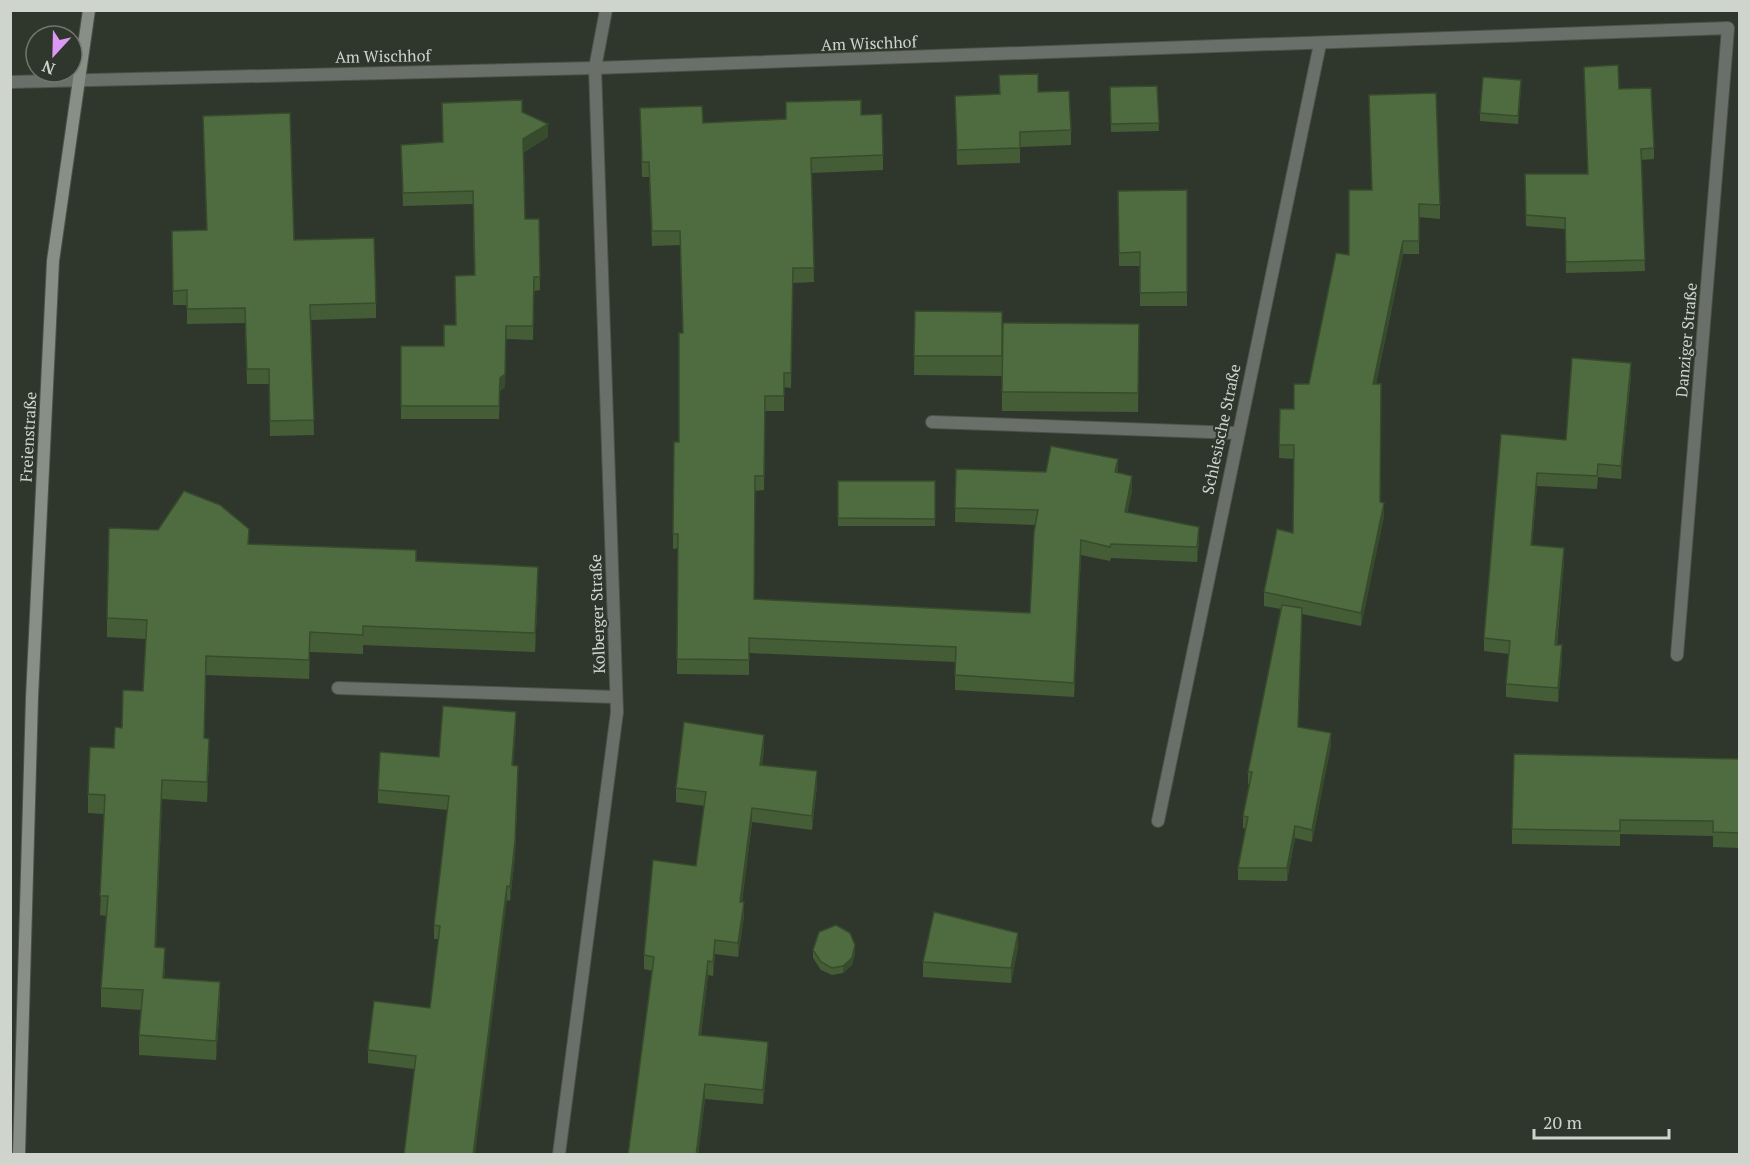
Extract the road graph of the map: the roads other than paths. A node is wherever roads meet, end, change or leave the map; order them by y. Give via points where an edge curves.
1 (89, 10) edge
2 (606, 10) edge
3 (1728, 28) joint
4 (84, 39) edge
5 (1320, 44) junction
6 (595, 68) junction
7 (84, 79) edge
8 (76, 84) edge
9 (932, 422) dead end
10 (1237, 433) junction
11 (1677, 655) dead end
12 (338, 688) dead end
13 (616, 697) junction
14 (1158, 821) dead end
15 (20, 1155) edge
16 (559, 1155) edge

1 - 4 street, Freienstraße
2 - 6 street, Kolberger Straße
3 - 5 street, Am Wischhof
3 - 11 street, Danziger Straße
5 - 6 street, Am Wischhof
5 - 10 street, Schlesische Straße
6 - 7 street, Am Wischhof
6 - 13 street, Kolberger Straße
8 - 15 street, Freienstraße via 53,261 32,697
9 - 10 street
10 - 14 street, Schlesische Straße
12 - 13 street
13 - 16 street, Kolberger Straße

